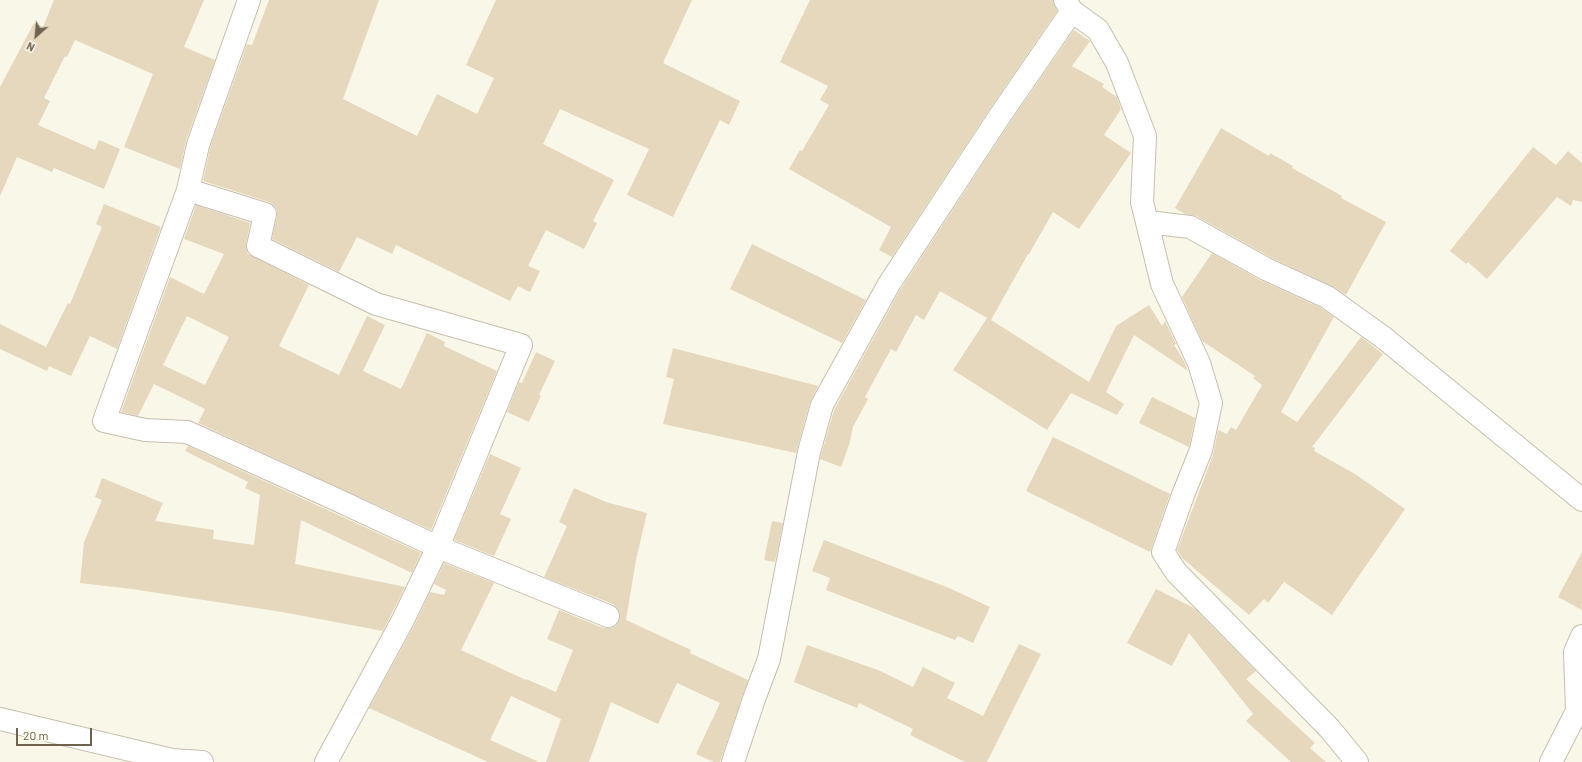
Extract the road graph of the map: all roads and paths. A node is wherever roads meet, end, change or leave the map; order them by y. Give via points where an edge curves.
1 (249, 0) edge
2 (1068, 5) edge
3 (188, 190) junction
4 (1147, 222) junction
5 (1582, 500) edge
6 (438, 547) junction
7 (608, 616) dead end
8 (1582, 636) edge
9 (1580, 718) edge
10 (0, 719) edge
11 (202, 762) edge
12 (326, 762) edge
13 (734, 762) edge
14 (1357, 762) edge
15 (1551, 762) edge

1 - 3 street via 198,145
2 - 4 street via 1098,30 1117,62 1144,136 1142,202
2 - 13 street via 889,284 822,405 809,452 769,659
3 - 6 street via 104,421 146,430 187,432
3 - 6 street via 265,214 258,246 376,304 522,345
4 - 5 street via 1190,227 1266,269 1327,297 1384,338
4 - 14 street via 1162,284 1199,363 1211,404 1200,450 1163,552 1176,572 1330,729
6 - 7 street
6 - 12 street via 403,620
8 - 9 street via 1575,652
9 - 15 street
10 - 11 street via 172,760

